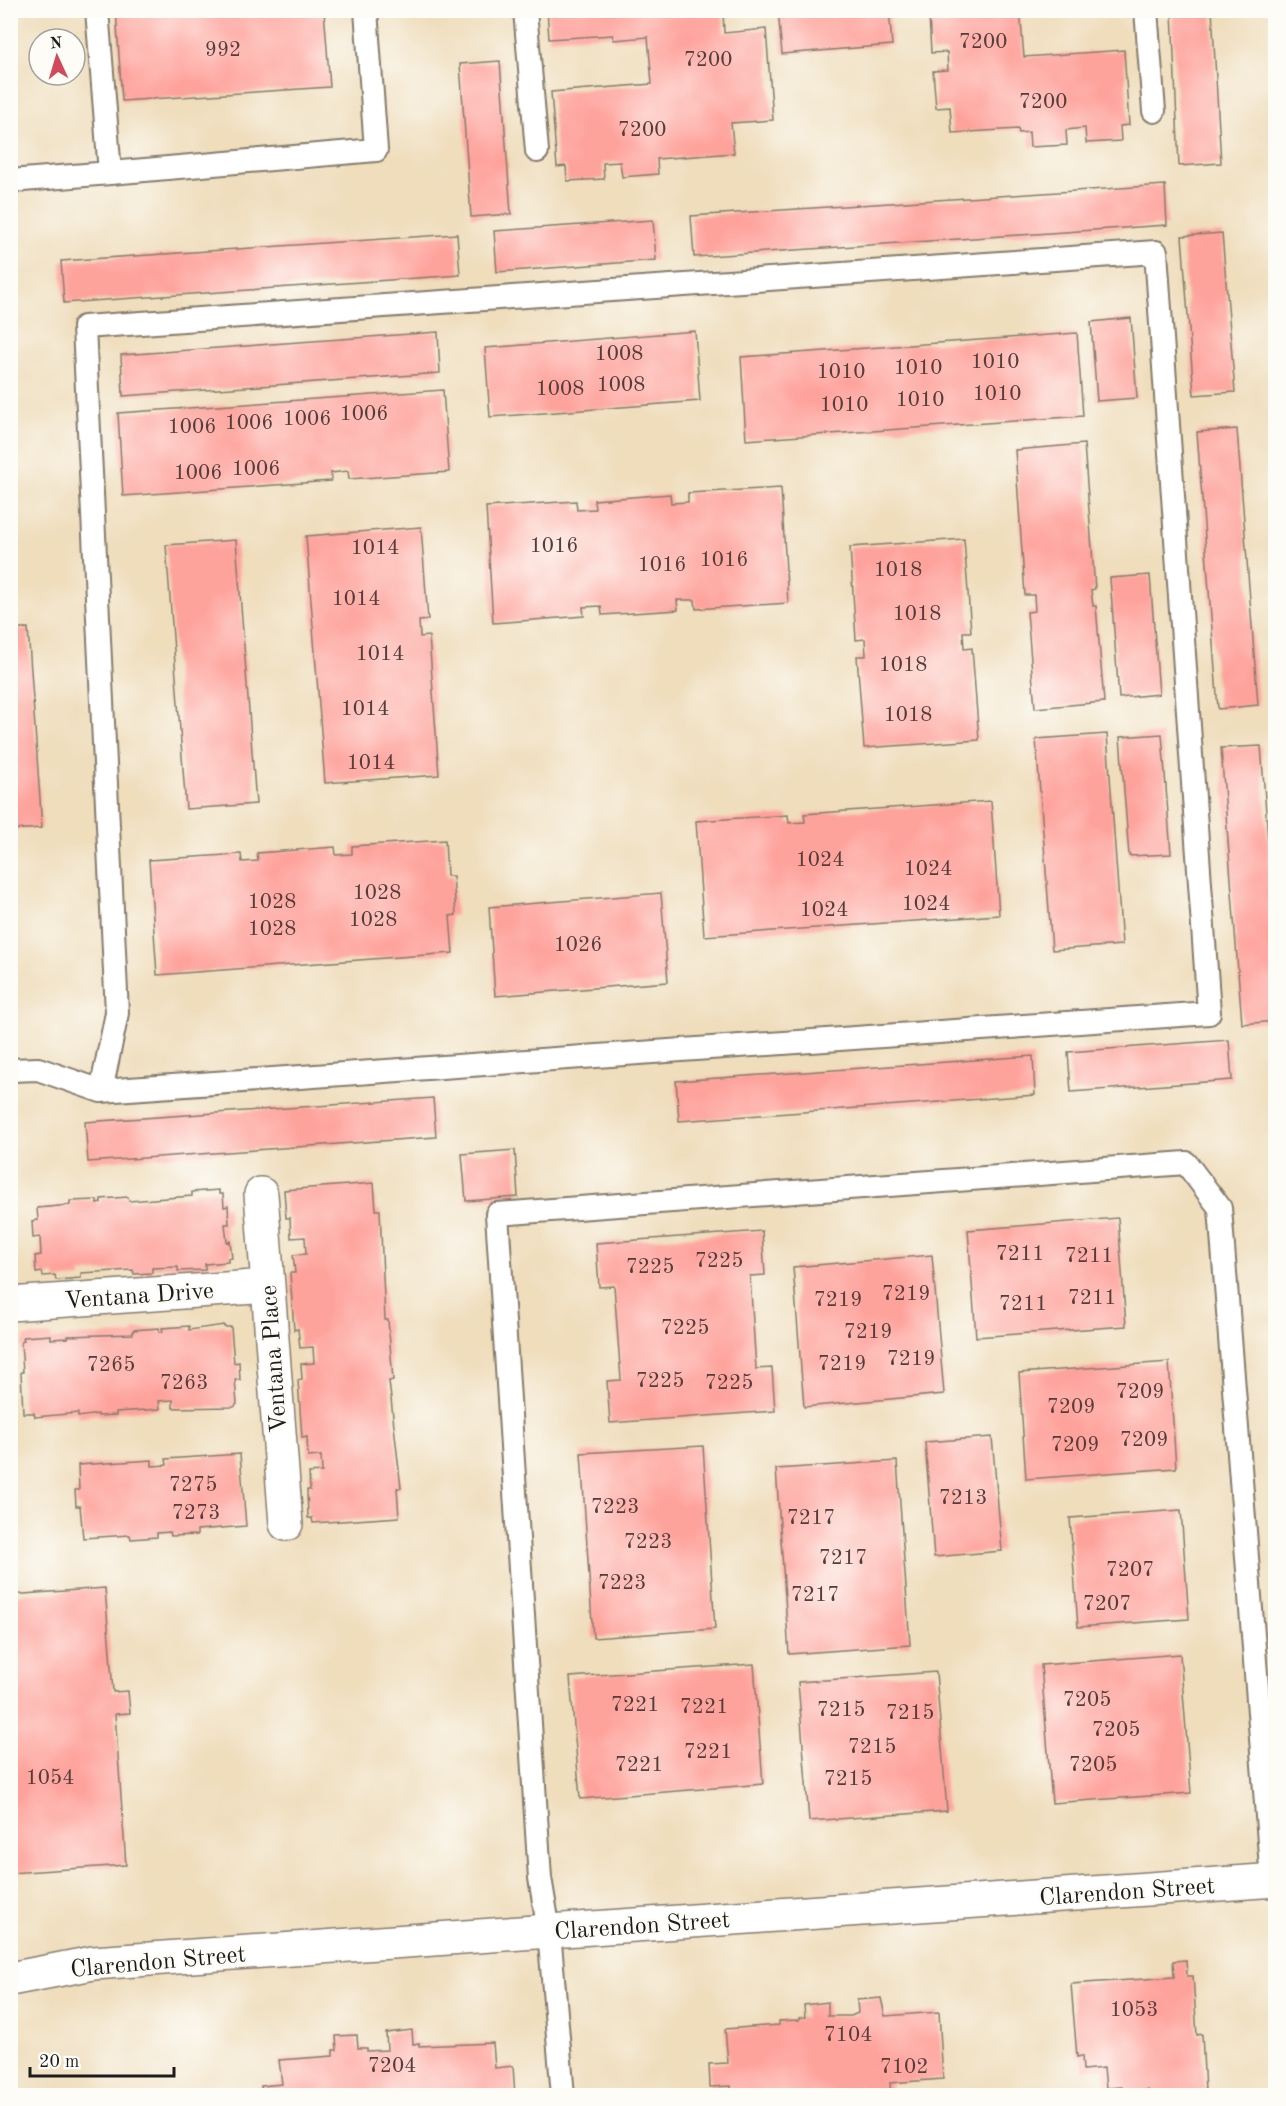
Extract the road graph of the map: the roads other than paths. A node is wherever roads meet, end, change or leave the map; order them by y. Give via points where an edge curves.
1 (97, 10) edge
2 (366, 10) edge
3 (525, 10) edge
4 (1146, 10) edge
5 (1154, 111) dead end
6 (537, 151) dead end
7 (110, 173) junction
8 (10, 181) edge
9 (10, 1070) edge
10 (101, 1090) junction
11 (261, 1194) dead end
12 (268, 1286) junction
13 (10, 1304) edge
14 (286, 1524) dead end
15 (1274, 1881) edge
16 (549, 1931) junction
17 (10, 1979) edge
18 (563, 2096) edge

1 - 7 lane
2 - 7 lane via 376,150
3 - 6 lane
4 - 5 lane
7 - 8 lane
9 - 10 lane via 38,1069
10 - 10 lane via 1209,1013 1156,252 84,327 117,1013
11 - 12 street, Ventana Place
12 - 13 street, Ventana Drive
12 - 14 street, Ventana Place
15 - 16 street, Clarendon Street
15 - 16 lane via 1220,1208 1186,1162 497,1214 540,1878
16 - 17 street, Clarendon Street via 93,1963
16 - 18 lane

